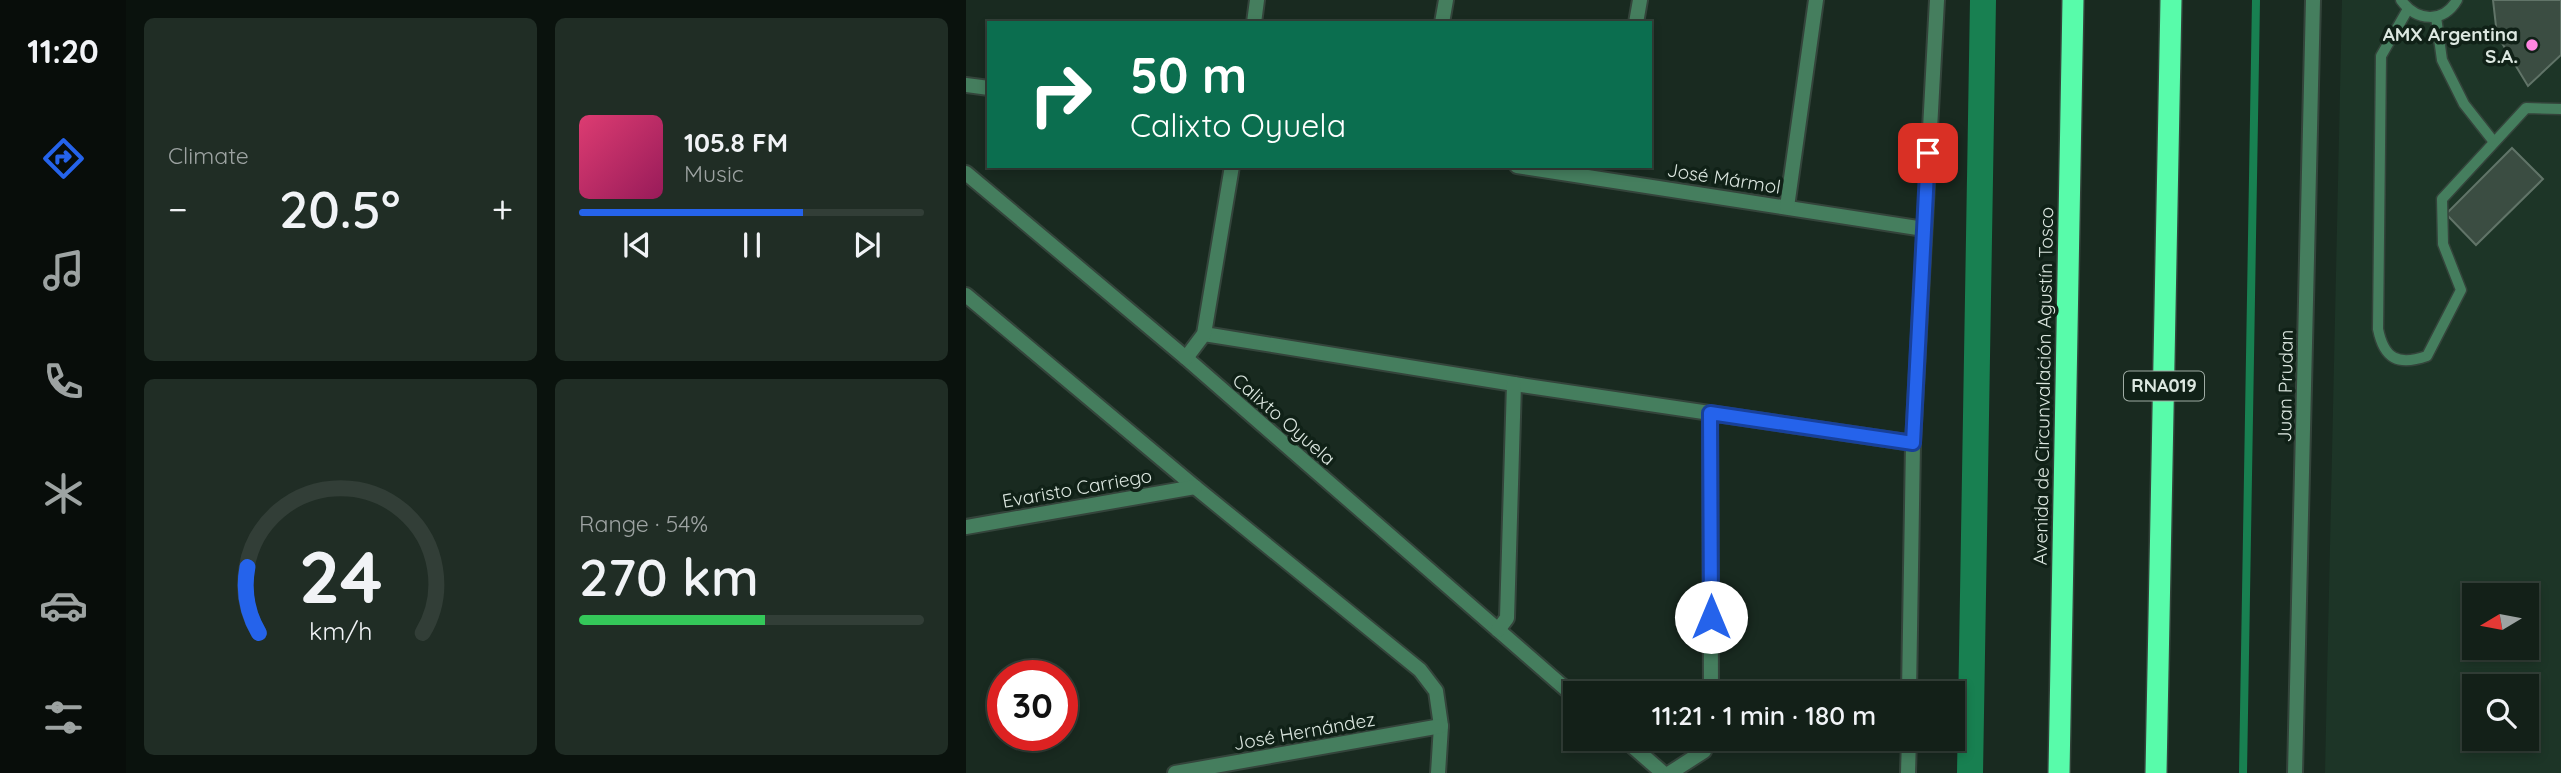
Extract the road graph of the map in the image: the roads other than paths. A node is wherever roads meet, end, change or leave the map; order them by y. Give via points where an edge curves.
1 (1257, 0) edge
2 (1446, 0) edge
3 (1640, 0) edge
4 (1816, 0) edge
5 (1937, 0) edge
6 (2073, 0) edge
7 (2171, 0) edge
8 (2313, 0) edge
9 (2457, 0) edge
10 (2404, 4) edge
11 (2437, 17) junction
12 (1254, 21) edge
13 (1442, 21) edge
14 (1636, 21) edge
15 (966, 85) edge
16 (987, 88) edge
17 (2561, 109) edge
18 (2494, 142) junction
19 (1232, 168) edge
20 (1542, 168) edge
21 (966, 173) edge
22 (1615, 174) edge
23 (1787, 208) junction
24 (1924, 229) junction
25 (966, 295) edge
26 (1204, 334) junction
27 (1186, 358) junction
28 (1514, 384) junction
29 (1710, 413) junction
30 (1913, 443) junction
31 (1195, 487) junction
32 (966, 527) edge
33 (1498, 630) junction
34 (1711, 681) edge
35 (1909, 681) edge
36 (1563, 687) edge
37 (1441, 726) junction
38 (1638, 751) edge
39 (1703, 751) edge
40 (1909, 751) edge
41 (1175, 773) edge
42 (1438, 773) edge
43 (1663, 773) edge
44 (1670, 773) edge
45 (1908, 773) edge
46 (2059, 773) edge
47 (2156, 773) edge
48 (2295, 773) edge

1 - 12 street
2 - 13 street
3 - 14 street
4 - 23 street
5 - 24 street
6 - 46 highway, Avenida de Circunvalación Agustín Tosco
7 - 47 highway, RNA019
8 - 48 street, Juan Prudan
9 - 11 lane
10 - 11 lane via 2416,15
10 - 18 lane via 2382,55 2378,329 2381,345 2392,357 2410,362 2427,356 2461,290 2443,244 2442,199
11 - 18 lane via 2442,60 2464,104
15 - 16 street
17 - 18 lane via 2526,108
19 - 26 street
20 - 22 street, José Mármol
21 - 27 street, Calixto Oyuela
22 - 23 street, José Mármol
23 - 24 street, José Mármol
24 - 30 street
25 - 31 street
26 - 27 street
26 - 28 street, Calixto Oyuela
27 - 33 street, Calixto Oyuela
28 - 29 street, Calixto Oyuela
28 - 33 street via 1507,618
29 - 30 street, Calixto Oyuela
29 - 34 street
30 - 35 street
31 - 32 street, Evaristo Carriego
31 - 37 street via 1420,670 1436,691
33 - 36 street, Calixto Oyuela
37 - 41 street, José Hernández
37 - 42 street
38 - 43 street
39 - 44 street
40 - 45 street

